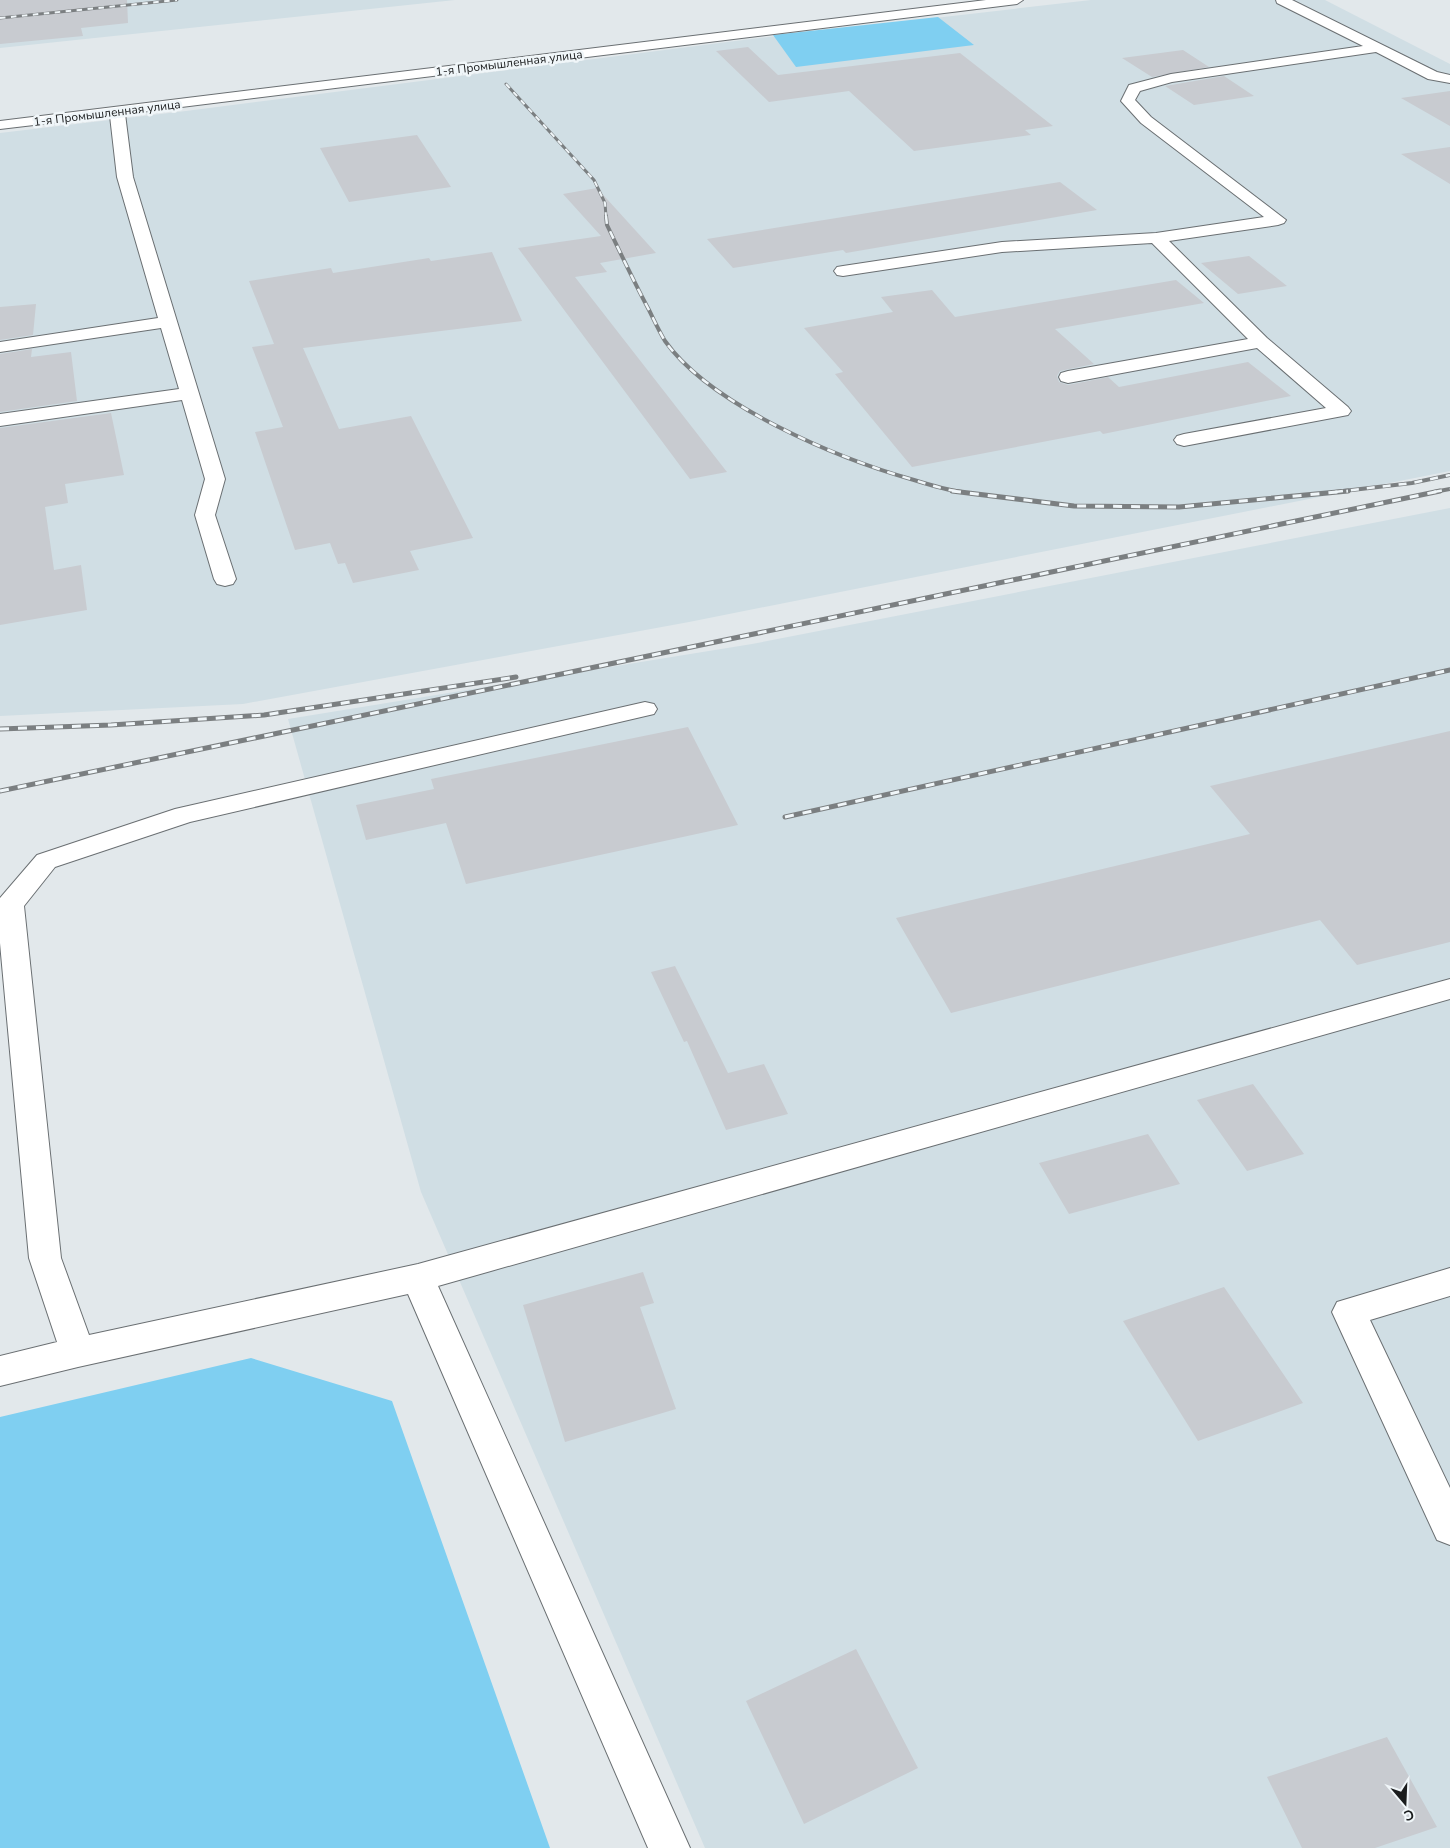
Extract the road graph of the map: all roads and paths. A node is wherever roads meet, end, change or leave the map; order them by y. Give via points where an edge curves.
1 (1017, 0) edge
2 (1282, 0) edge
3 (988, 2) edge
4 (1378, 48) junction
5 (1450, 79) edge
6 (117, 112) junction
7 (0, 125) edge
8 (1156, 238) junction
9 (843, 271) dead end
10 (168, 322) junction
11 (1261, 342) junction
12 (0, 347) edge
13 (1068, 377) dead end
14 (189, 393) junction
15 (0, 420) edge
16 (1184, 440) dead end
17 (225, 580) dead end
18 (645, 709) dead end
19 (1450, 989) edge
20 (418, 1278) junction
21 (1450, 1282) edge
22 (78, 1352) junction
23 (0, 1371) edge
24 (1450, 1528) edge
25 (670, 1848) edge

1 - 3 street, 1-я Промышленная улица
2 - 4 street
3 - 6 street, 1-я Промышленная улица
4 - 5 street via 1433,76
4 - 8 street via 1170,78 1134,88 1128,101 1146,120 1278,220
6 - 7 street, 1-я Промышленная улица
6 - 10 street via 125,177
8 - 9 street via 1002,247
8 - 11 street
10 - 12 street
10 - 14 street
11 - 13 street
11 - 16 street via 1341,411
14 - 15 street
14 - 17 street via 215,479 205,515
18 - 22 street via 184,815 46,861 10,904 45,1258
19 - 20 street
20 - 22 street
20 - 25 street
21 - 24 street via 1349,1312
22 - 23 street

